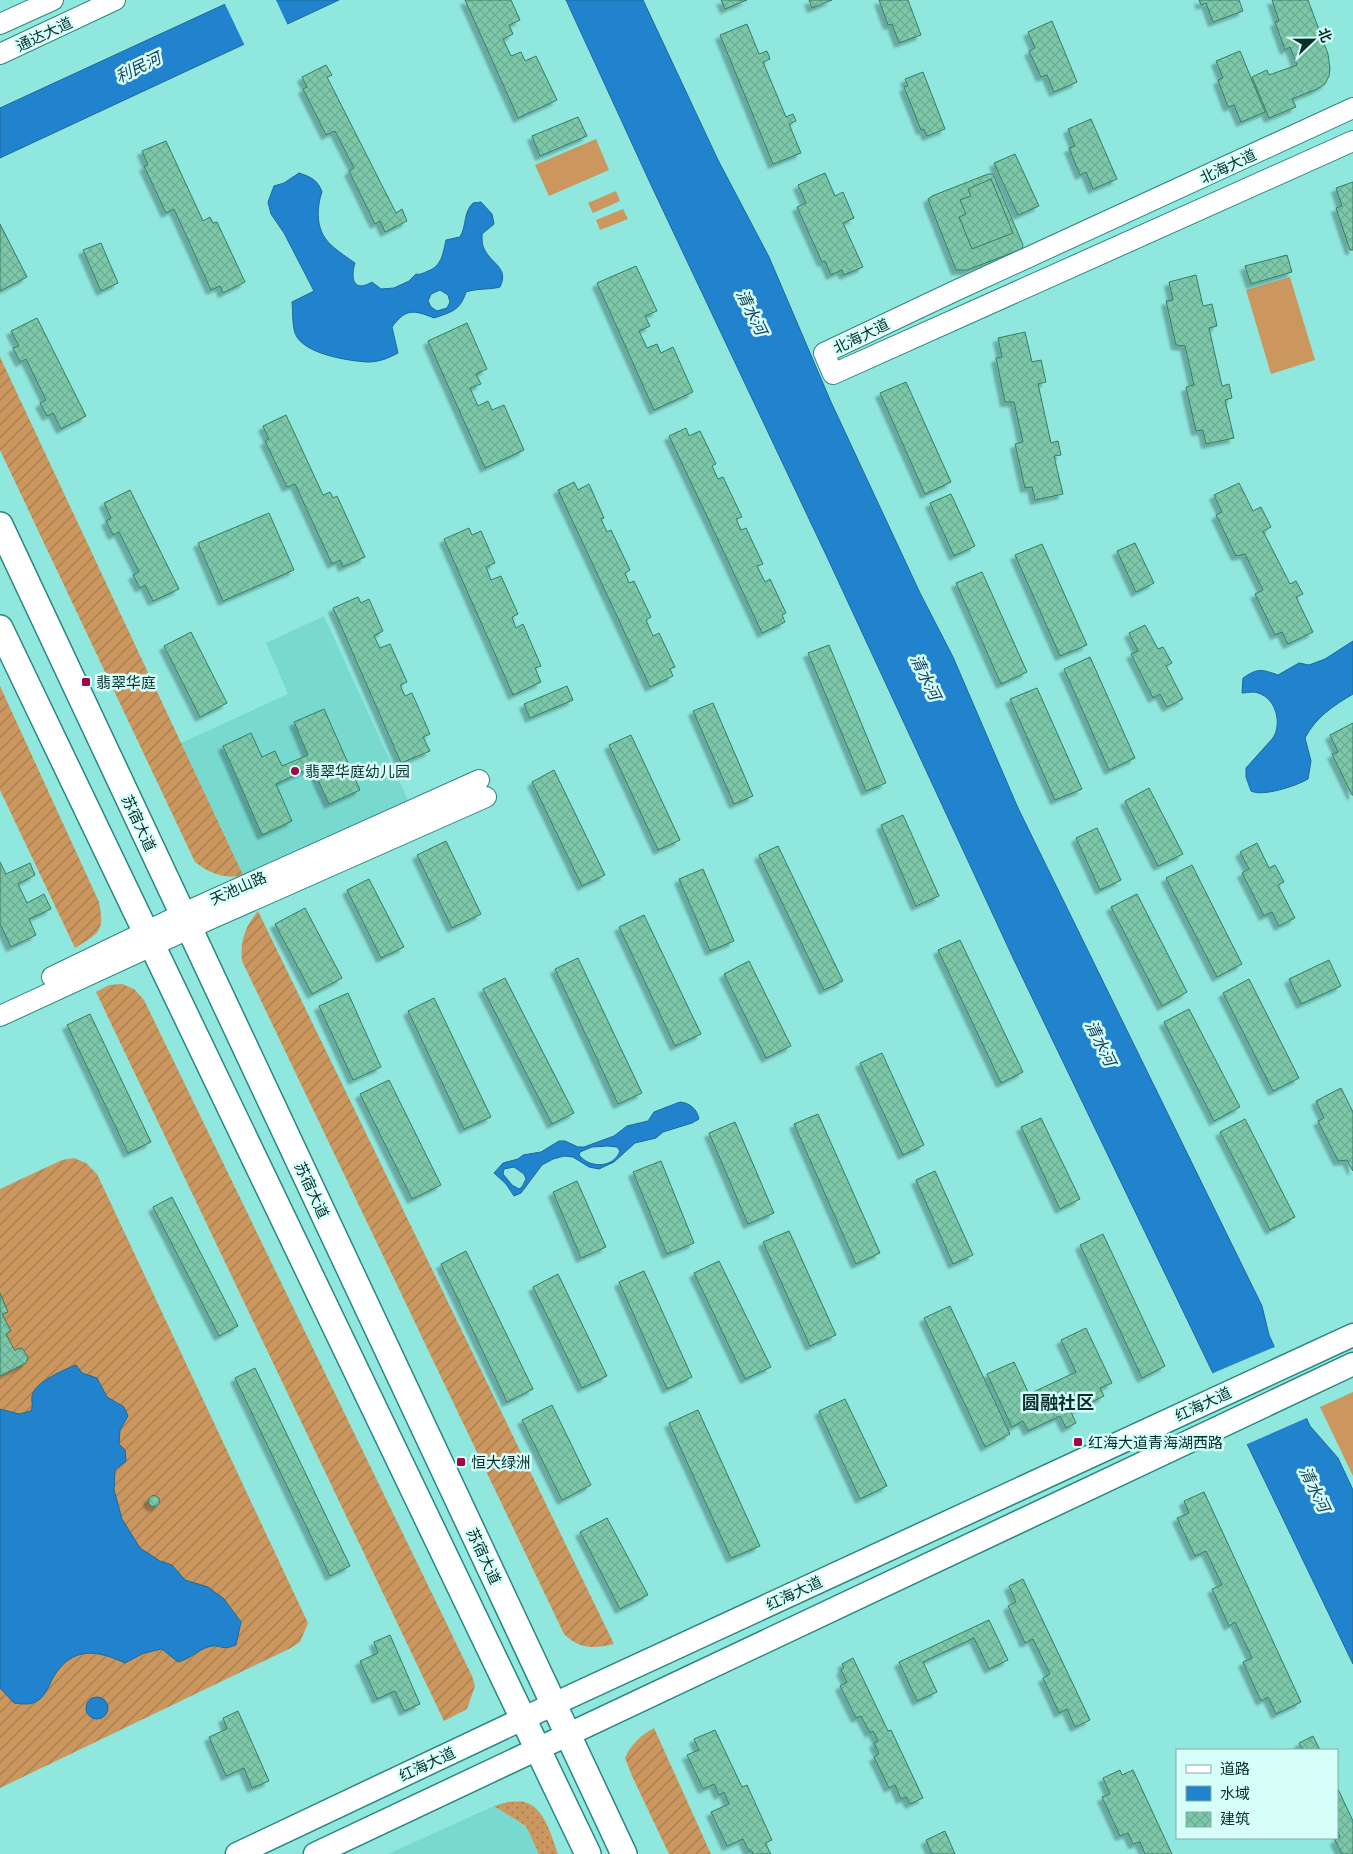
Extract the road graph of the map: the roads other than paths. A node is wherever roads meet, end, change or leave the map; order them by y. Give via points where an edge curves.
1 (53, 0) edge
2 (115, 0) edge
3 (0, 24) edge
4 (0, 54) edge
5 (1353, 108) edge
6 (1353, 141) edge
7 (0, 525) edge
8 (0, 628) edge
9 (483, 788) dead end
10 (185, 922) junction
11 (149, 939) junction
12 (0, 1002) edge
13 (0, 1016) edge
14 (1353, 1335) edge
15 (1353, 1364) edge
16 (554, 1704) junction
17 (523, 1719) junction
18 (568, 1736) junction
19 (539, 1750) junction
20 (237, 1854) edge
21 (316, 1854) edge
22 (588, 1854) edge
23 (624, 1854) edge

1 - 3 street, 通达大道
2 - 4 street, 通达大道
5 - 6 street, 北海大道 via 824,353 833,374
7 - 10 main road, 苏宿大道
8 - 11 main road
9 - 10 street
10 - 11 street
10 - 16 main road, 苏宿大道
11 - 12 street
11 - 13 street
11 - 17 main road
14 - 16 main road, 红海大道
15 - 18 main road, 红海大道
16 - 17 main road, 红海大道
16 - 18 main road, 苏宿大道
17 - 19 main road
17 - 20 main road, 红海大道
18 - 19 main road, 红海大道
18 - 23 main road, 苏宿大道
19 - 21 main road, 红海大道
19 - 22 main road

